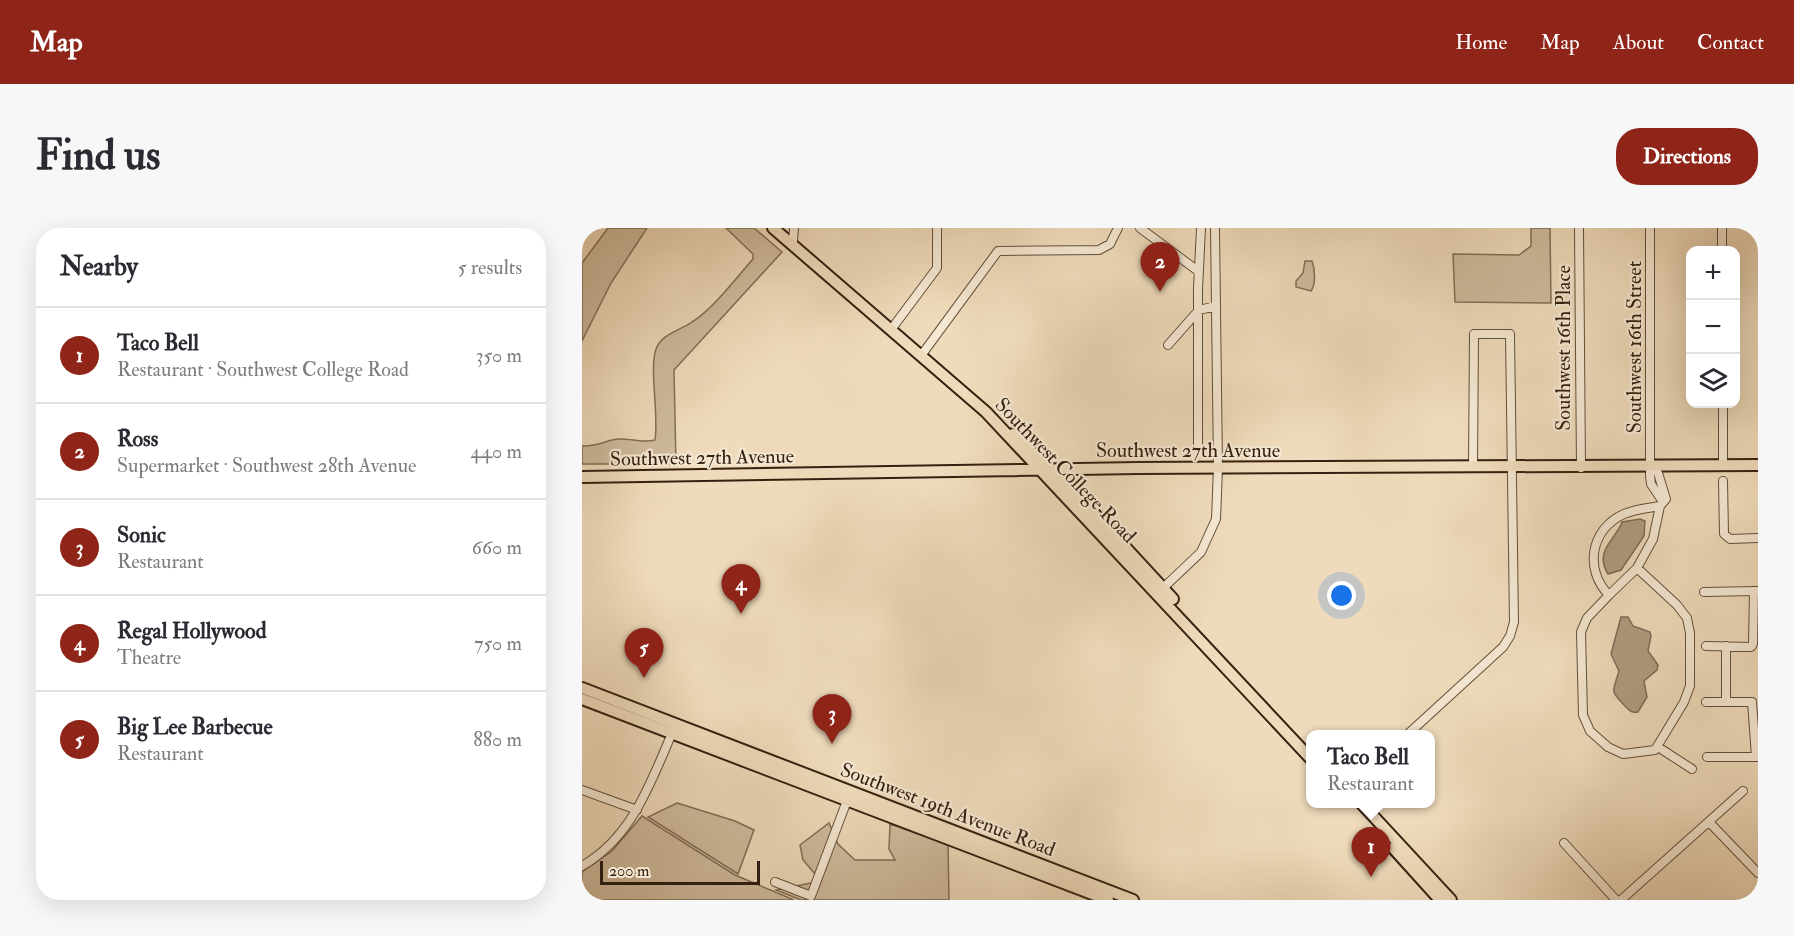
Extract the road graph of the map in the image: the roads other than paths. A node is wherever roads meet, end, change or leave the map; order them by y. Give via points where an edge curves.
1 (773, 228) edge
2 (778, 228) edge
3 (794, 228) edge
4 (937, 228) edge
5 (1118, 228) edge
6 (1140, 228) edge
7 (1201, 228) edge
8 (1215, 228) edge
9 (1579, 228) edge
10 (1650, 228) edge
11 (1722, 228) edge
12 (793, 241) junction
13 (1722, 246) edge
14 (1198, 272) junction
15 (1216, 306) junction
16 (1199, 310) junction
17 (893, 327) junction
18 (1168, 345) dead end
19 (923, 353) junction
20 (1723, 408) edge
21 (1198, 446) dead end
22 (1723, 465) junction
23 (1758, 465) edge
24 (1652, 466) junction
25 (1473, 467) junction
26 (1512, 467) junction
27 (1218, 468) junction
28 (1581, 468) junction
29 (1039, 470) junction
30 (1053, 470) junction
31 (582, 477) edge
32 (1723, 481) dead end
33 (1663, 486) junction
34 (1654, 490) junction
35 (1662, 504) junction
36 (1758, 538) edge
37 (1637, 568) junction
38 (1160, 591) junction
39 (1756, 591) edge
40 (1704, 592) dead end
41 (1609, 595) junction
42 (1706, 646) dead end
43 (1726, 646) junction
44 (582, 688) edge
45 (582, 699) edge
46 (1706, 702) dead end
47 (1726, 702) junction
48 (674, 729) junction
49 (1413, 730) edge
50 (1306, 743) edge
51 (1658, 747) junction
52 (1306, 753) edge
53 (1707, 757) dead end
54 (1757, 757) edge
55 (1692, 769) dead end
56 (582, 790) edge
57 (1743, 791) dead end
58 (849, 795) junction
59 (1356, 808) edge
60 (1366, 808) edge
61 (637, 810) junction
62 (1709, 822) junction
63 (1564, 843) dead end
64 (582, 866) edge
65 (1758, 873) edge
66 (775, 882) dead end
67 (1108, 900) edge
68 (1133, 900) edge
69 (1440, 900) edge
70 (1451, 900) edge
71 (1616, 900) edge
72 (1621, 900) edge

1 - 29 main road, Southwest College Road via 986,412
2 - 12 main road, Southwest College Road
3 - 12 street
4 - 17 street via 937,268
5 - 19 street via 1110,244 1099,250 999,251
6 - 14 street
7 - 14 street
8 - 15 street
9 - 28 street, Southwest 16th Place
10 - 24 street, Southwest 16th Street
11 - 13 street
12 - 17 main road, Southwest College Road
14 - 16 street
15 - 16 street
15 - 27 street
16 - 18 street
16 - 21 street
17 - 19 main road, Southwest College Road
19 - 30 main road, Southwest College Road
20 - 22 street
22 - 23 main road, Southwest 27th Avenue
22 - 24 main road, Southwest 27th Avenue
24 - 28 main road, Southwest 27th Avenue
24 - 33 street
24 - 34 street, Southwest 16th Street
25 - 26 main road, Southwest 27th Avenue
25 - 26 street via 1474,334 1510,334
25 - 27 main road, Southwest 27th Avenue
26 - 28 main road, Southwest 27th Avenue
26 - 49 street via 1514,622 1510,636 1503,647
27 - 30 main road, Southwest 27th Avenue
27 - 38 street via 1216,519 1210,537 1201,552
29 - 30 main road, Southwest 27th Avenue
29 - 31 main road, Southwest 27th Avenue
29 - 38 main road, Southwest College Road
30 - 38 main road, Southwest College Road
32 - 36 street via 1724,534 1730,539
33 - 34 street
33 - 35 street via 1666,499
34 - 35 street
35 - 37 street via 1653,539
35 - 41 street via 1622,515 1603,529 1592,568
37 - 41 street
37 - 51 street via 1677,605 1687,618 1690,633 1690,686
38 - 50 main road, Southwest College Road
38 - 52 main road, Southwest College Road
39 - 40 street
39 - 43 street via 1753,644
41 - 51 street via 1587,618 1581,632 1583,715 1590,731 1623,754 1646,753
42 - 43 street
43 - 47 street
44 - 48 main road, Southwest 19th Avenue Road
45 - 48 main road, Southwest 19th Avenue Road
46 - 47 street
47 - 54 street via 1749,701 1754,705
48 - 58 main road, Southwest 19th Avenue Road
48 - 61 street
51 - 55 street
53 - 54 street
56 - 61 street
57 - 62 street
58 - 66 street via 811,896
58 - 67 main road, Southwest 19th Avenue Road
58 - 68 main road, Southwest 19th Avenue Road
59 - 69 main road
60 - 70 main road
61 - 64 street via 611,846
62 - 65 street
62 - 72 street
63 - 71 street

